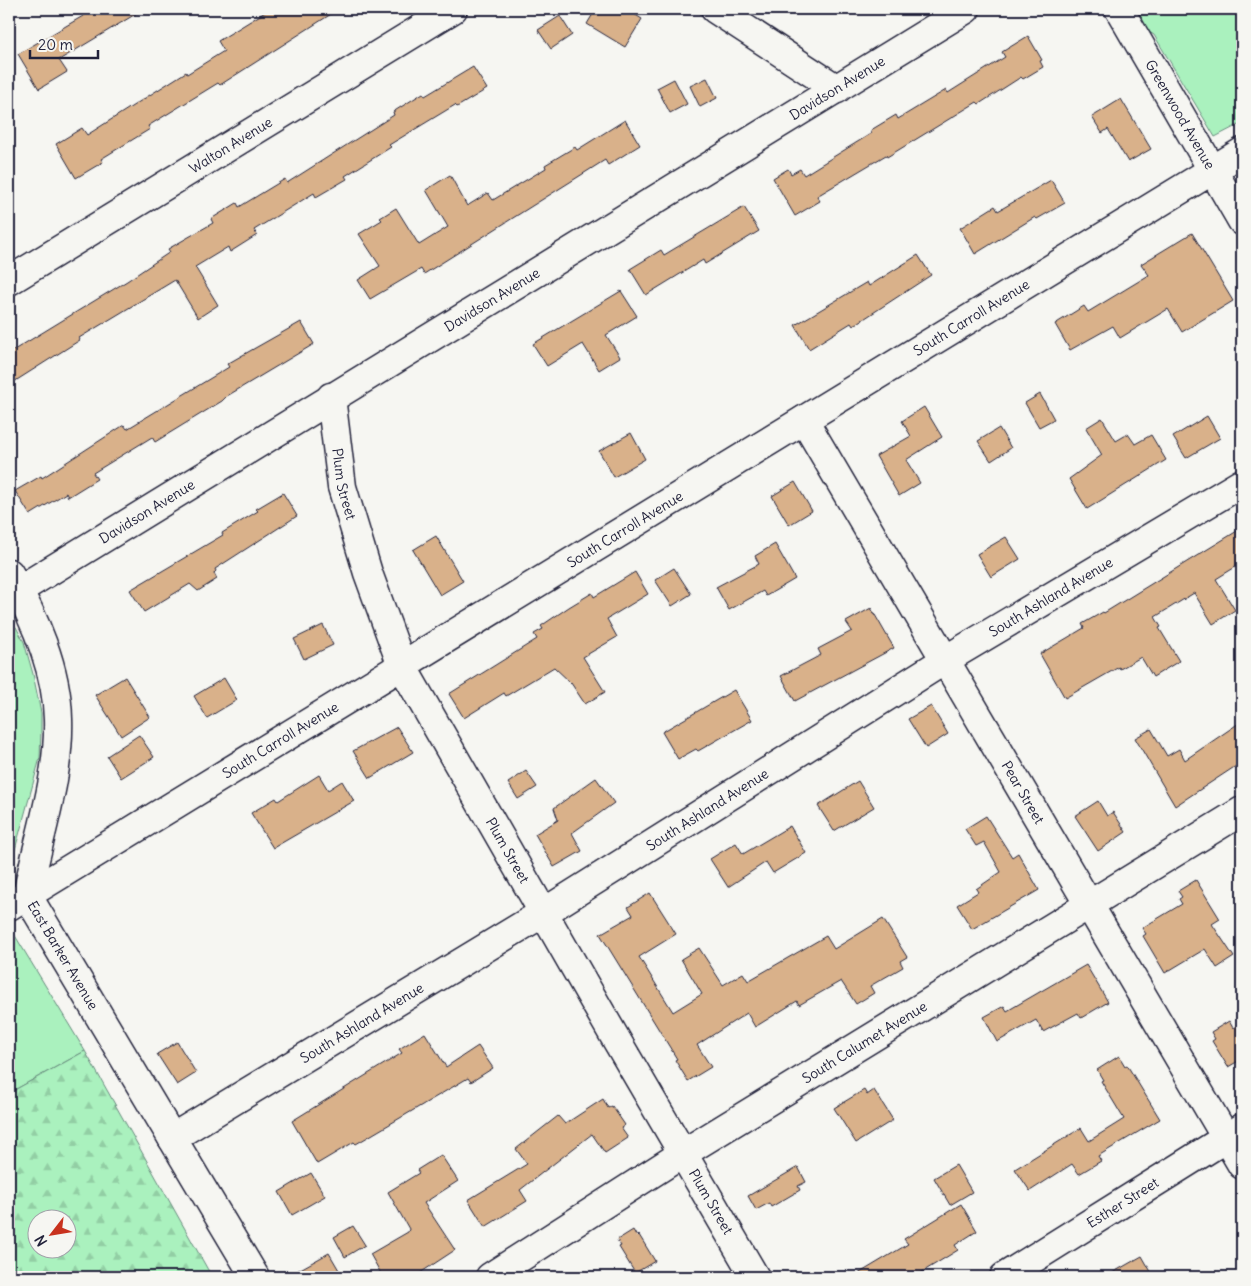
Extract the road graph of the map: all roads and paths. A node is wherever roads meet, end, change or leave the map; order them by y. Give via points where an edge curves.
1 (453, 9) edge
2 (715, 9) edge
3 (966, 9) edge
4 (1119, 9) edge
5 (837, 89) junction
6 (1242, 152) edge
7 (1213, 170) junction
8 (1242, 220) edge
9 (9, 281) edge
10 (330, 397) junction
11 (804, 420) junction
12 (1242, 483) edge
13 (14, 581) edge
14 (945, 660) junction
15 (402, 666) junction
16 (1242, 812) edge
17 (18, 901) edge
18 (1088, 905) junction
19 (543, 913) junction
20 (1234, 1133) edge
21 (172, 1138) junction
22 (682, 1154) junction
23 (1242, 1166) edge
24 (255, 1277) edge
25 (490, 1277) edge
26 (756, 1277) edge
27 (1004, 1277) edge

1 - 9 street, Walton Avenue
2 - 5 street
3 - 5 street, Davidson Avenue
4 - 7 street, Greenwood Avenue
5 - 10 street, Davidson Avenue
6 - 7 street, South Carroll Avenue
7 - 8 street, Greenwood Avenue
7 - 11 street, South Carroll Avenue
10 - 13 street, Davidson Avenue
10 - 15 street, Plum Street via 342,487 368,574
11 - 14 street, Pear Street
11 - 15 street, South Carroll Avenue
12 - 14 street, South Ashland Avenue
13 - 17 street, East Barker Avenue via 37,630 54,678 58,720 56,763
14 - 18 street, Pear Street
14 - 19 street, South Ashland Avenue
15 - 17 street, South Carroll Avenue
15 - 19 street, Plum Street
16 - 18 street, South Calumet Avenue
17 - 21 street, East Barker Avenue
18 - 20 street, Pear Street
18 - 22 street, South Calumet Avenue
19 - 21 street, South Ashland Avenue
19 - 22 street, Plum Street
20 - 23 street, Pear Street
20 - 27 street, Esther Street
21 - 24 street, East Barker Avenue
22 - 25 street, South Calumet Avenue
22 - 26 street, Plum Street

